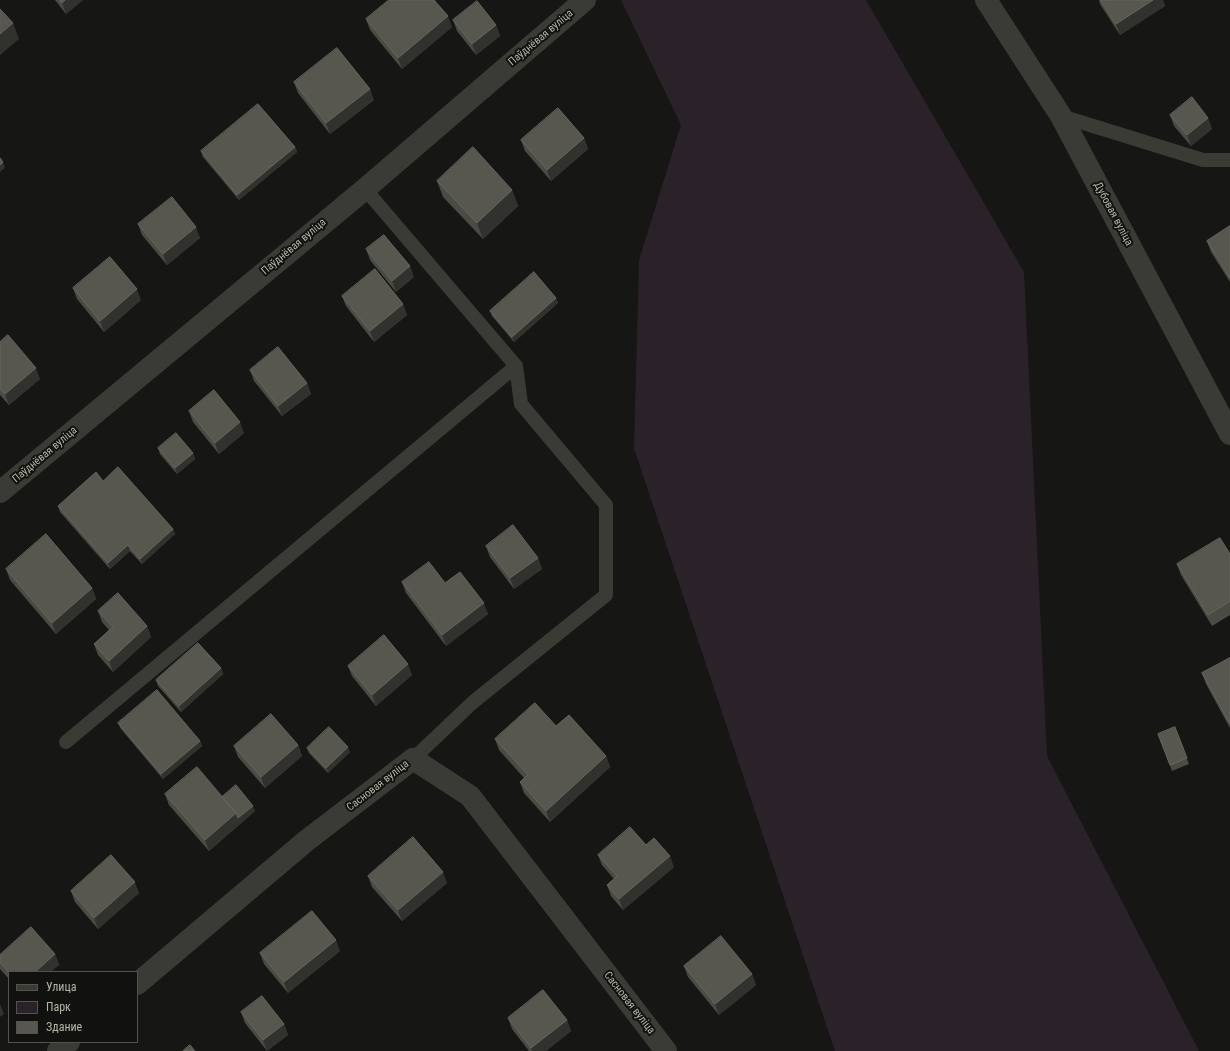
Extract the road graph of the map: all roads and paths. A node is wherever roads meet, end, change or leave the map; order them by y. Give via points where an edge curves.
1 (586, 0) edge
2 (986, 0) edge
3 (1061, 116) junction
4 (1230, 160) edge
5 (364, 189) junction
6 (516, 366) junction
7 (1230, 434) edge
8 (0, 492) edge
9 (66, 742) dead end
10 (413, 759) junction
11 (138, 983) edge
12 (68, 1043) edge
13 (58, 1051) edge
14 (666, 1051) edge

1 - 5 street, Паўднёвая вуліца
2 - 3 street, Дубовая вуліца
3 - 4 lane via 1203,160
3 - 7 street, Дубовая вуліца
5 - 6 lane
5 - 8 street, Паўднёвая вуліца
6 - 9 lane
6 - 10 lane via 521,404 606,505 606,595 472,703
10 - 11 street, Сасновая вуліца via 306,841
10 - 14 street, Сасновая вуліца via 470,796
12 - 13 street

